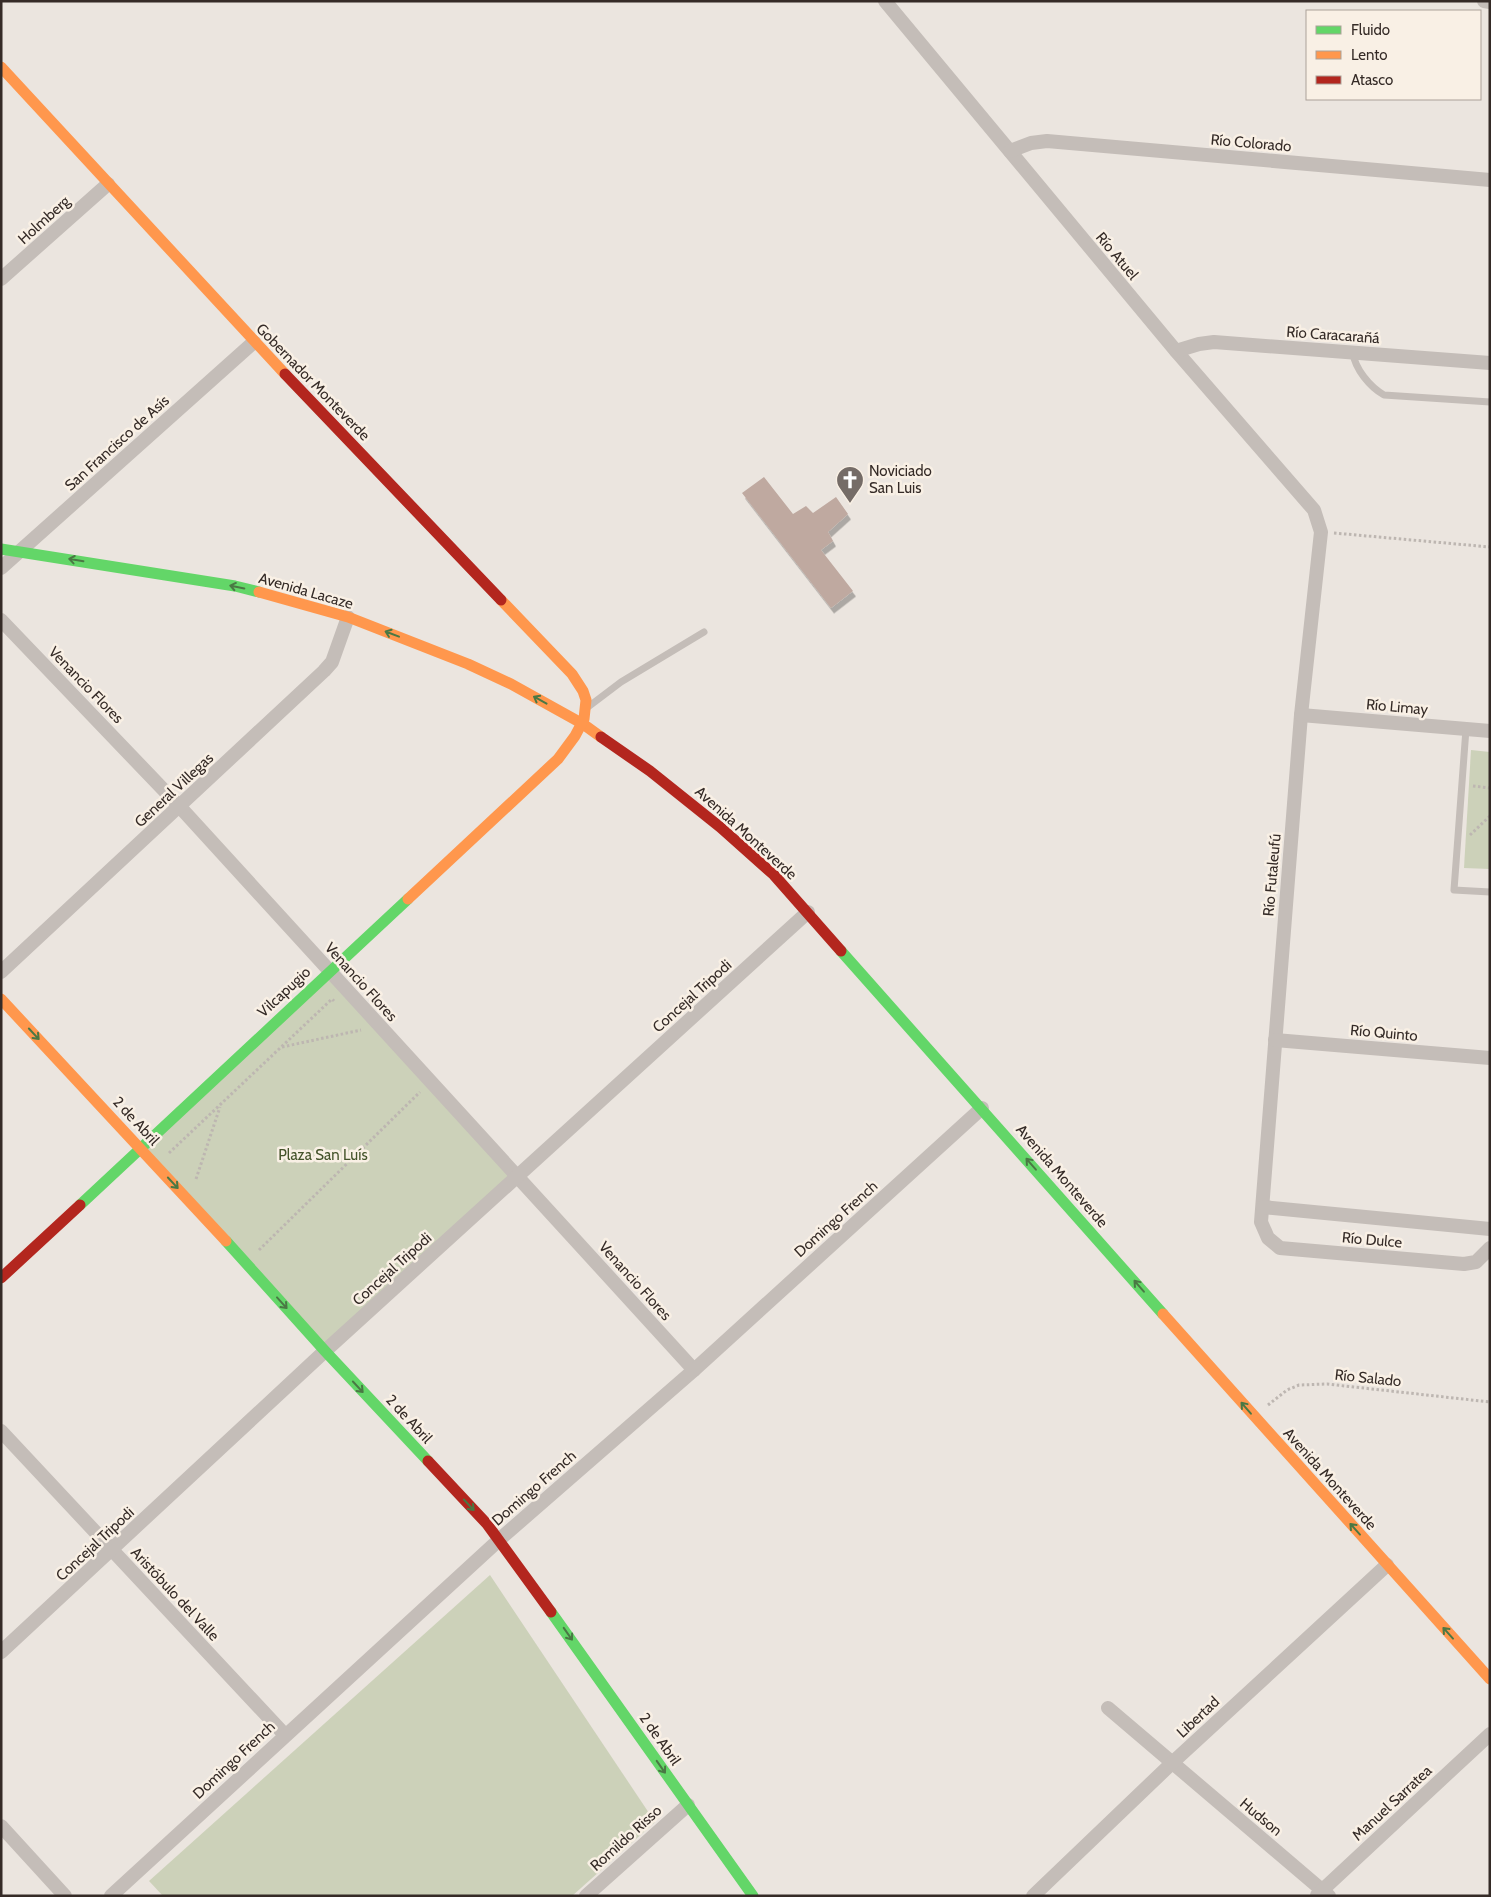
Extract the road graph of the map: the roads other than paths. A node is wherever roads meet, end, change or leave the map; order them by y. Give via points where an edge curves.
1 (885, 1) edge
2 (1484, 1) edge
3 (1490, 2) edge
4 (1, 67) edge
5 (1010, 151) junction
6 (1490, 180) edge
7 (108, 184) junction
8 (1, 279) edge
9 (254, 342) junction
10 (1176, 352) junction
11 (1353, 353) junction
12 (1490, 363) edge
13 (1490, 402) edge
14 (1321, 532) joint
15 (1, 550) edge
16 (20, 552) junction
17 (1, 568) edge
18 (348, 617) junction
19 (1, 620) edge
20 (704, 632) dead end
21 (586, 709) junction
22 (1301, 715) junction
23 (583, 724) junction
24 (1466, 729) junction
25 (1490, 731) edge
26 (180, 807) junction
27 (1490, 892) edge
28 (808, 912) junction
29 (329, 970) junction
30 (1, 972) edge
31 (1, 999) edge
32 (1275, 1040) junction
33 (1490, 1058) edge
34 (982, 1108) junction
35 (140, 1147) junction
36 (518, 1177) junction
37 (1263, 1207) junction
38 (1261, 1222) joint
39 (1490, 1228) edge
40 (1490, 1248) edge
41 (1, 1278) edge
42 (325, 1351) junction
43 (694, 1370) junction
44 (1, 1431) edge
45 (500, 1539) junction
46 (112, 1550) junction
47 (1388, 1565) junction
48 (1, 1652) edge
49 (1485, 1670) edge
50 (1490, 1679) edge
51 (1108, 1708) dead end
52 (1490, 1734) edge
53 (285, 1735) junction
54 (1172, 1763) junction
55 (688, 1805) junction
56 (1, 1826) edge
57 (1323, 1894) edge
58 (65, 1896) edge
59 (111, 1896) edge
60 (586, 1896) edge
61 (753, 1896) edge
62 (1033, 1896) edge

1 - 5 street, Río Atuel
2 - 3 street
4 - 7 main road, Gobernador Monteverde
5 - 6 street, Río Colorado via 1048,141
5 - 10 street, Río Atuel
7 - 8 street, Holmberg
7 - 9 main road, Gobernador Monteverde
9 - 16 street, San Francisco de Asís
9 - 21 main road, Gobernador Monteverde via 572,674 583,692
10 - 11 street, Río Caracarañá via 1214,342
10 - 14 street, Río Atuel via 1314,510
11 - 12 street, Río Caracarañá
11 - 13 lane via 1357,368 1377,392 1384,395
14 - 22 street, Río Futaleufú
15 - 16 main road, Avenida Lacaze
16 - 17 street, San Francisco de Asís
18 -> 16 main road, Avenida Lacaze via 235,586
23 -> 18 main road, Avenida Lacaze via 468,664
18 - 26 street, General Villegas via 332,662
19 - 26 street, Venancio Flores
20 - 21 lane via 621,682
21 - 23 main road, Gobernador Monteverde
22 - 24 street, Río Limay
22 - 32 street, Río Futaleufú
23 - 28 main road, Avenida Monteverde via 650,771 720,827 774,875
23 - 29 main road, Vilcapugio via 558,758
24 - 25 street, Río Limay
24 - 27 lane via 1454,890
26 - 29 street, Venancio Flores
26 - 30 street, General Villegas
28 - 34 main road, Avenida Monteverde
28 - 36 street, Concejal Tripodi
29 - 35 main road, Vilcapugio
29 - 36 street, Venancio Flores
31 -> 35 main road, 2 de Abril
32 - 33 street, Río Quinto
32 - 37 street, Río Futaleufú
34 - 43 street, Domingo French
47 -> 34 main road, Avenida Monteverde
35 - 41 main road, Vilcapugio
35 -> 42 main road, 2 de Abril
36 - 42 street, Concejal Tripodi
36 - 43 street, Venancio Flores
37 - 38 street, Río Futaleufú
37 - 39 street, Río Dulce
38 - 40 street, Río Dulce via 1268,1238 1280,1248 1464,1264 1476,1262
42 -> 45 main road, 2 de Abril
42 - 46 street, Concejal Tripodi
43 - 45 street, Domingo French
44 - 46 street, Aristóbulo del Valle
45 - 53 street, Domingo French
45 -> 55 main road, 2 de Abril
46 - 48 street, Concejal Tripodi
46 - 53 street, Aristóbulo del Valle
49 -> 47 main road, Avenida Monteverde
47 - 54 street, Libertad
49 - 50 main road, Avenida Monteverde
51 - 54 street, Hudson
52 - 57 street, Manuel Sarratea
53 - 59 street, Domingo French
54 - 57 street, Hudson
54 - 62 street, Libertad
55 - 60 street, Romildo Risso
55 - 61 main road, 2 de Abril
56 - 58 street

